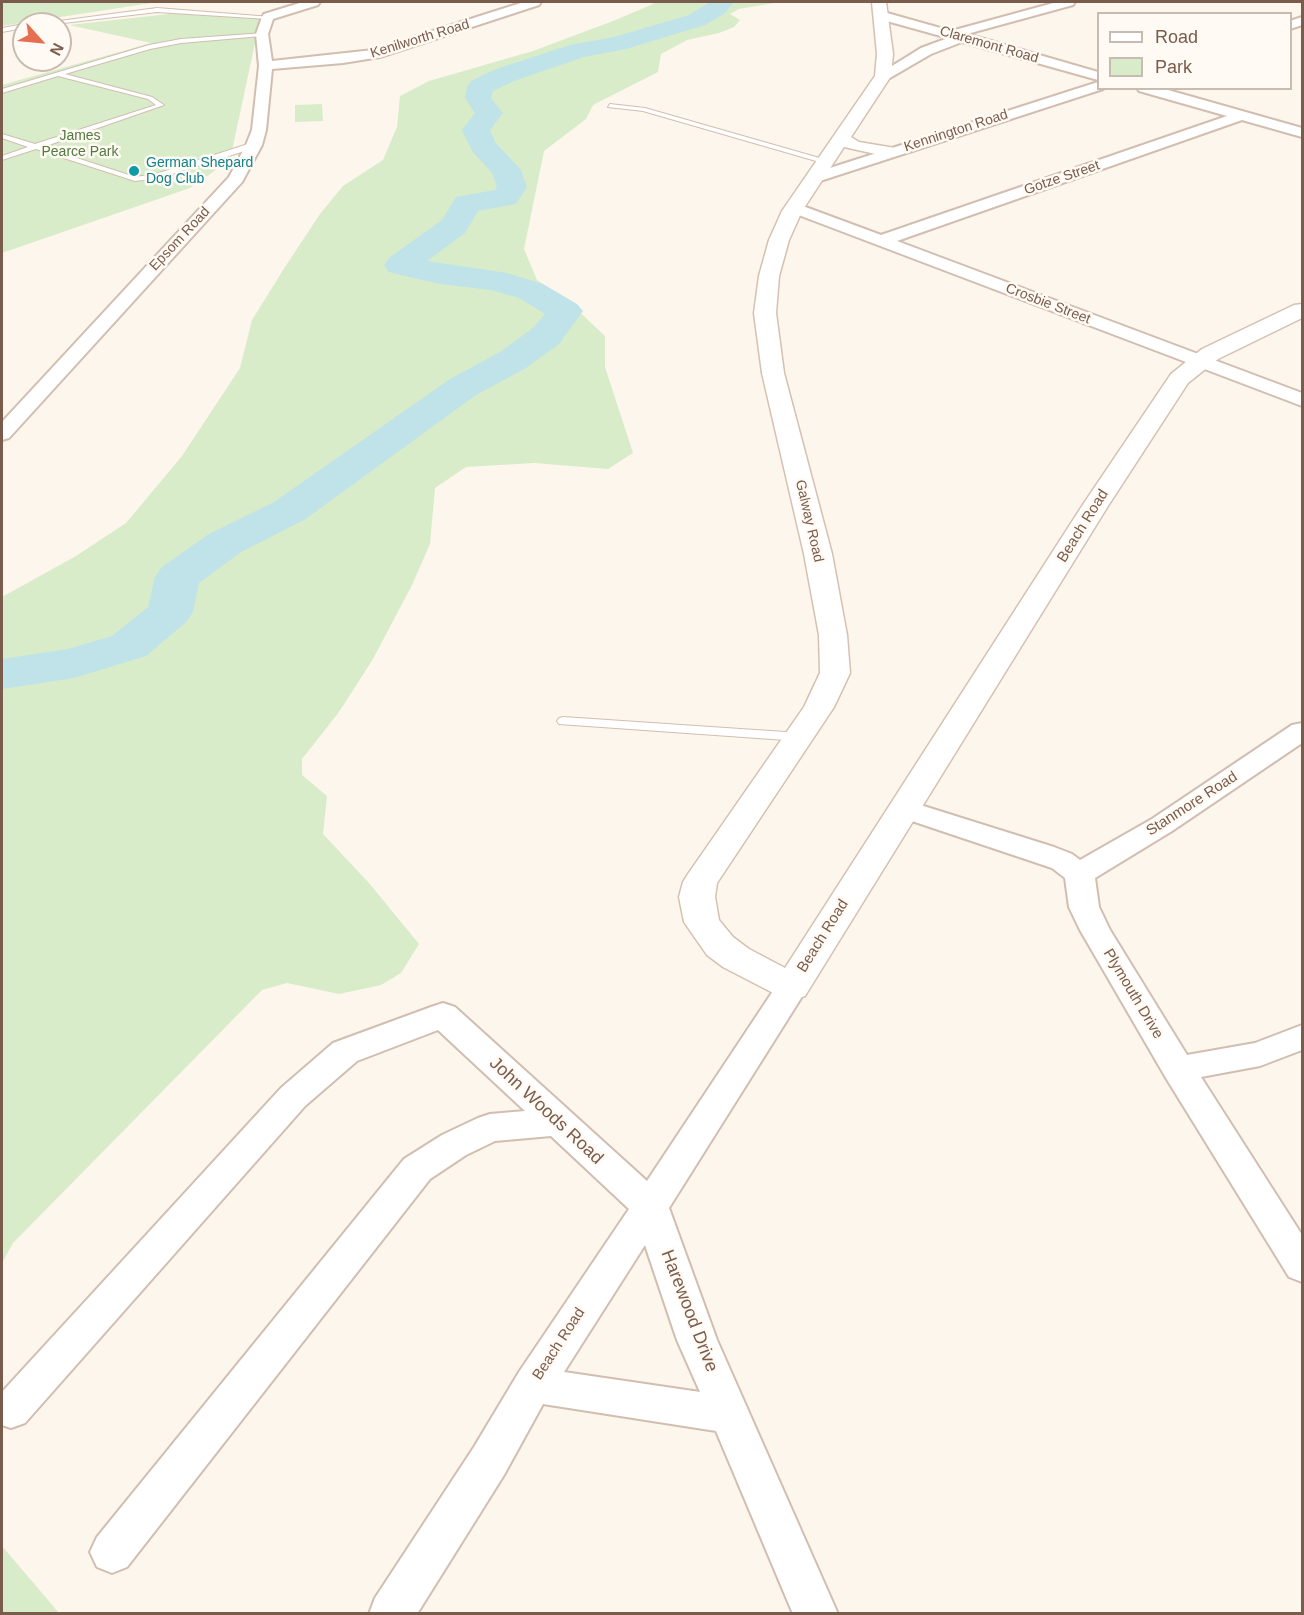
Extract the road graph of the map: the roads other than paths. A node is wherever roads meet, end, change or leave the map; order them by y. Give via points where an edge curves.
1 (314, 2) edge
2 (535, 2) edge
3 (1069, 2) edge
4 (879, 8) edge
5 (268, 17) junction
6 (72, 20) edge
7 (262, 34) junction
8 (958, 36) junction
9 (266, 66) junction
10 (57, 74) junction
11 (883, 76) junction
12 (1097, 76) edge
13 (1097, 86) edge
14 (1151, 90) edge
15 (2, 91) edge
16 (610, 106) dead end
17 (1241, 116) junction
18 (1302, 133) edge
19 (2, 136) edge
20 (841, 138) junction
21 (254, 145) junction
22 (34, 147) junction
23 (890, 152) junction
24 (2, 158) edge
25 (820, 169) junction
26 (794, 208) junction
27 (883, 240) junction
28 (1302, 309) edge
29 (1198, 362) junction
30 (1302, 400) edge
31 (2, 434) edge
32 (563, 721) dead end
33 (1302, 731) edge
34 (800, 737) junction
35 (904, 809) junction
36 (1079, 874) junction
37 (792, 987) junction
38 (1302, 1037) edge
39 (1178, 1069) junction
40 (558, 1122) junction
41 (650, 1206) junction
42 (1302, 1266) edge
43 (533, 1385) junction
44 (11, 1410) dead end
45 (730, 1414) junction
46 (112, 1552) dead end
47 (391, 1614) edge
48 (816, 1614) edge

1 - 5 street
2 - 9 street, Kenilworth Road via 375,54
3 - 8 street
4 - 8 street, Claremont Road
4 - 11 street via 885,54
5 - 6 lane via 157,10
5 - 7 street, Epsom Road
7 - 9 street, Epsom Road
7 - 10 lane via 149,47
8 - 11 street
8 - 12 street, Claremont Road
9 - 21 street, Epsom Road via 264,101
10 - 15 lane
10 - 22 lane via 150,98 161,105
11 - 20 street, Galway Road
13 - 23 street, Kennington Road
14 - 17 street
16 - 25 lane via 643,109
17 - 18 street
17 - 27 street, Gotze Street
19 - 22 lane
20 - 23 street via 854,146
20 - 25 street, Galway Road
21 - 22 lane via 157,176 135,179
21 - 31 street, Epsom Road via 236,179
22 - 24 lane
23 - 25 street, Kennington Road
25 - 26 street, Galway Road
26 - 27 street, Crosbie Street
26 - 34 street, Galway Road via 772,262 766,328 773,373 818,554 835,653 835,673
27 - 29 street, Crosbie Street
28 - 29 street, Beach Road
29 - 30 street, Crosbie Street
29 - 35 street, Beach Road via 1163,401
32 - 34 lane
33 - 36 street, Stanmore Road via 1162,825
34 - 37 street, Galway Road via 700,882 697,897 702,922 720,946
35 - 36 street via 1044,854
35 - 37 street, Beach Road
36 - 39 street, Plymouth Drive via 1084,907 1095,930
37 - 41 street, Beach Road
38 - 39 street via 1260,1054
39 - 42 street, Plymouth Drive
40 - 41 street, John Woods Road
40 - 44 street, John Woods Road via 443,1015 345,1052 293,1097
40 - 46 street via 490,1128 417,1169
41 - 43 street, Beach Road
41 - 45 street, Harewood Drive via 697,1340
43 - 45 street
43 - 47 street, Beach Road
45 - 48 street, Harewood Drive

